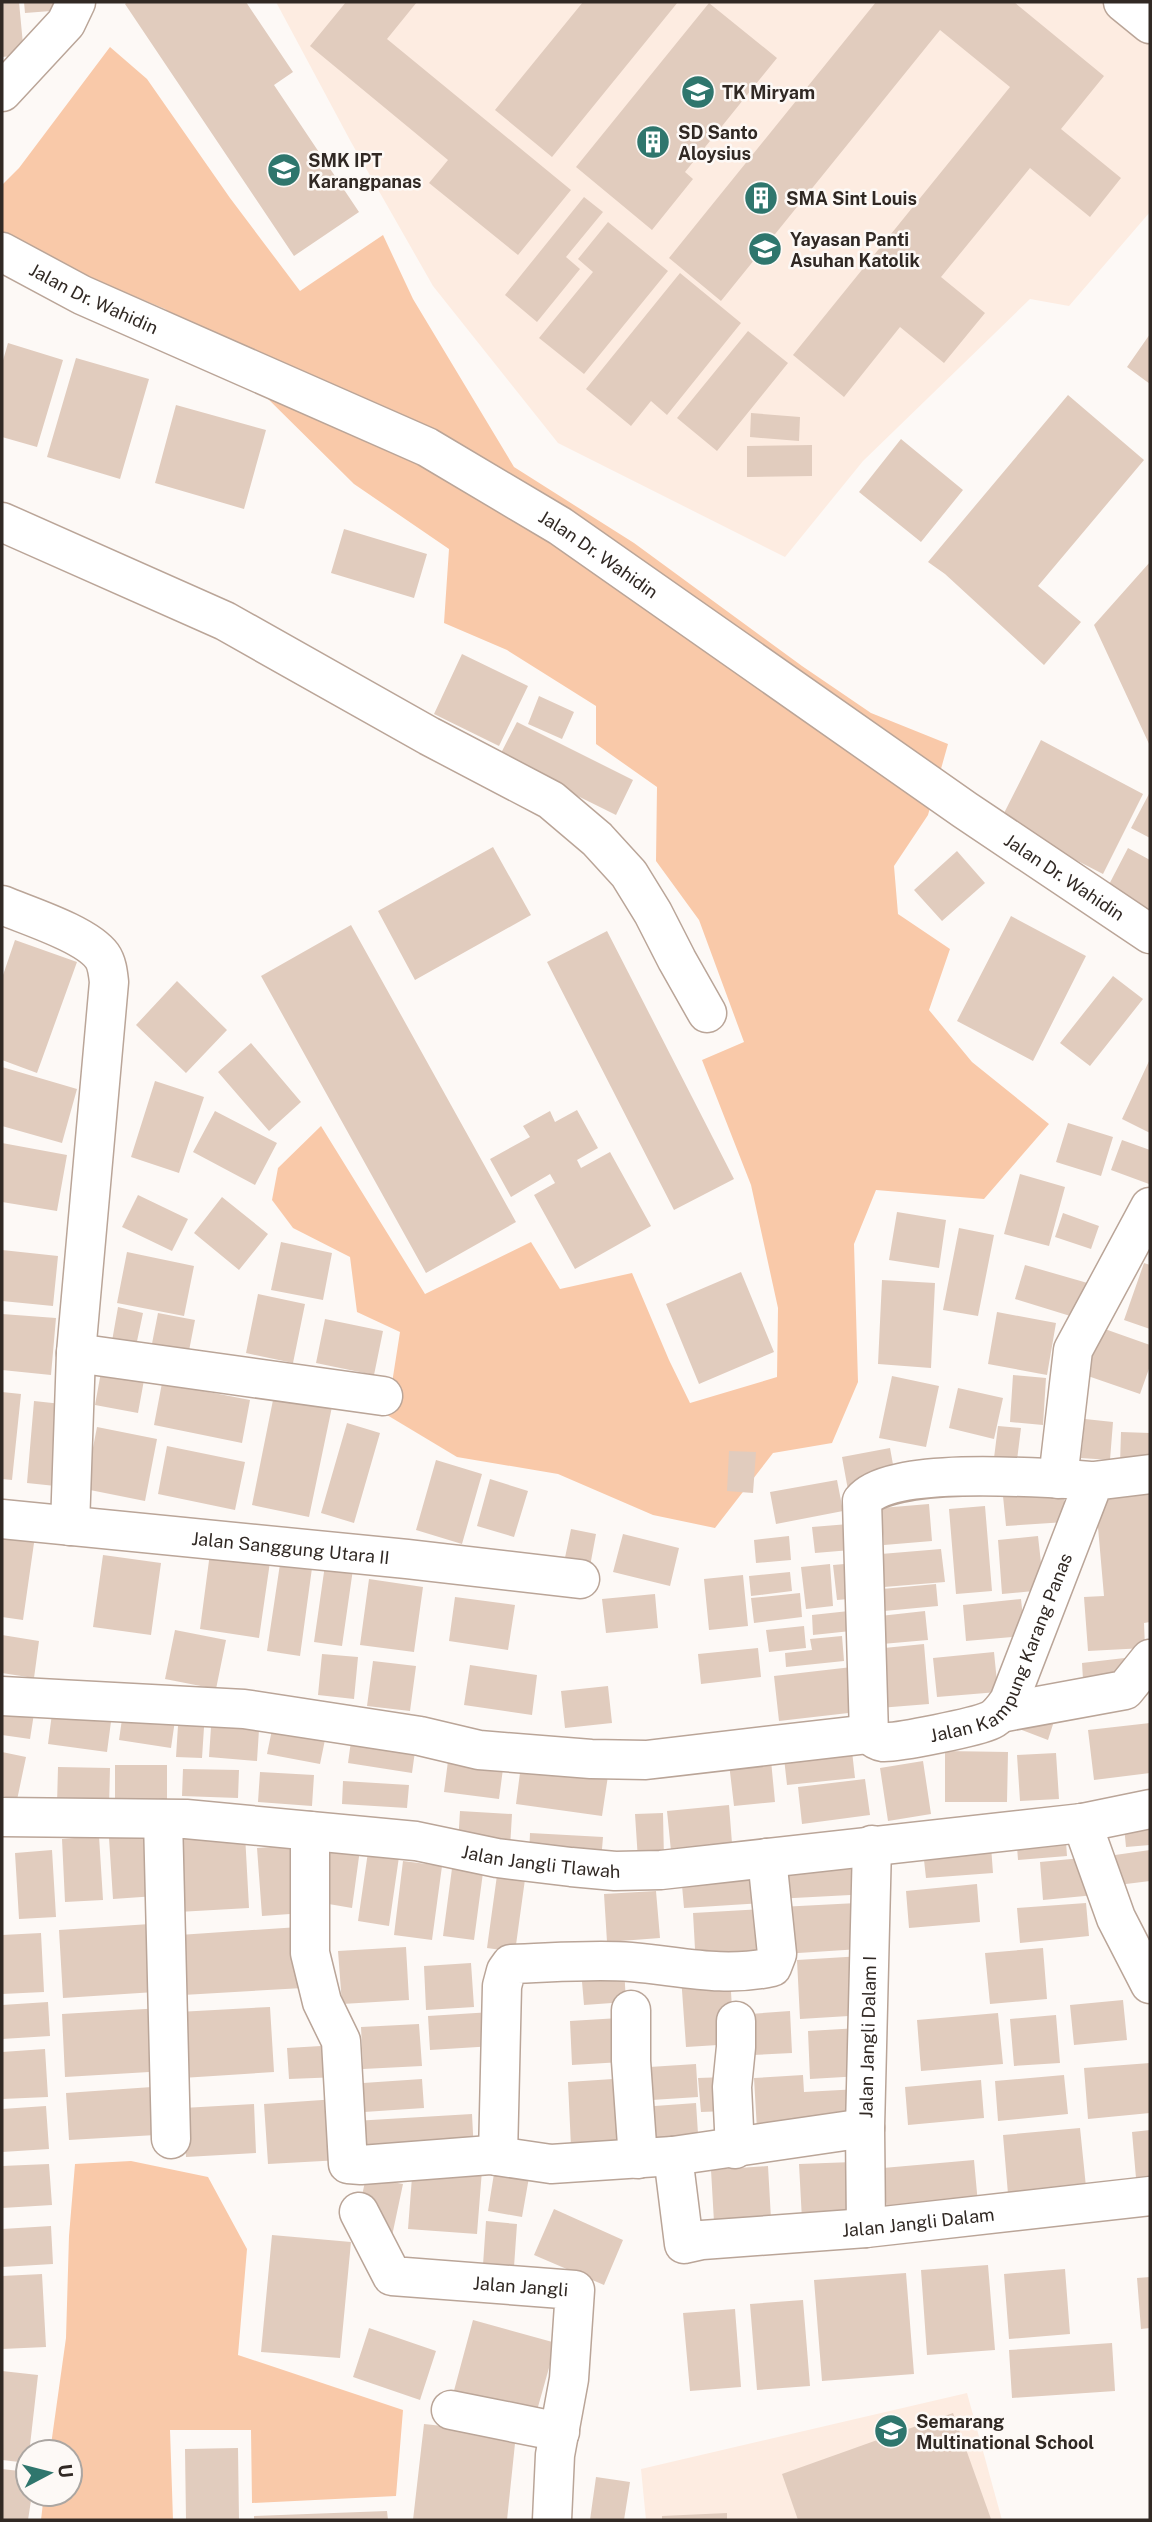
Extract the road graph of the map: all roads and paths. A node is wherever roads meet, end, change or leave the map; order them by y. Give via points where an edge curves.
1 (76, 2) edge
2 (1123, 2) edge
3 (1150, 24) edge
4 (2, 92) edge
5 (2, 252) edge
6 (2, 522) edge
7 (2, 905) edge
8 (1150, 934) edge
9 (707, 1013) dead end
10 (1150, 1208) edge
11 (76, 1353) junction
12 (383, 1396) dead end
13 (1150, 1474) edge
14 (1076, 1480) junction
15 (2, 1519) edge
16 (70, 1527) junction
17 (580, 1579) dead end
18 (1150, 1659) edge
19 (2, 1696) edge
20 (1000, 1713) junction
21 (869, 1734) junction
22 (1150, 1809) edge
23 (2, 1817) edge
24 (163, 1819) junction
25 (1082, 1823) junction
26 (310, 1831) junction
27 (872, 1845) junction
28 (766, 1858) junction
29 (1150, 1984) edge
30 (631, 2010) dead end
31 (736, 2021) dead end
32 (864, 2128) junction
33 (172, 2139) dead end
34 (735, 2149) junction
35 (498, 2156) junction
36 (655, 2158) junction
37 (1150, 2196) edge
38 (359, 2212) dead end
39 (866, 2228) junction
40 (451, 2410) dead end
41 (560, 2432) junction
42 (552, 2520) edge

1 - 4 street via 66,23
2 - 3 street
5 - 8 street, Jalan Dr. Wahidin via 82,295 427,447 549,520
6 - 9 street via 225,621 551,800 629,874
7 - 11 street via 86,941 108,968
10 - 14 street, Jalan Kampung Karang Panas via 1073,1350
11 - 12 street
11 - 16 street
13 - 14 street
14 - 20 street, Jalan Kampung Karang Panas via 1009,1701
14 - 21 street via 990,1476 896,1482 868,1493 862,1501
15 - 16 street, Jalan Sanggung Utara II
16 - 17 street, Jalan Sanggung Utara II
18 - 20 street via 1125,1690
19 - 21 street, Jalan Kampung Karang Panas via 244,1709 420,1736 479,1751 591,1759 646,1760
20 - 21 street, Jalan Kampung Karang Panas via 984,1723 897,1741 882,1742
22 - 25 street, Jalan Jangli Tlawah
23 - 24 street, Jalan Jangli Tlawah
24 - 26 street, Jalan Jangli Tlawah
24 - 33 street
25 - 27 street, Jalan Jangli Tlawah
25 - 29 street via 1116,1919
26 - 28 street, Jalan Jangli Tlawah via 416,1841 496,1858 615,1871
26 - 35 street via 310,1953 322,2002 341,2041 348,2164
27 - 28 street, Jalan Jangli Tlawah
27 - 32 street, Jalan Jangli Dalam I
28 - 35 street via 777,1954 772,1966 753,1971 693,1971 629,1962 511,1964 502,1986
30 - 36 street via 631,2061
31 - 34 street
32 - 34 street
32 - 39 street, Jalan Jangli Dalam I
34 - 36 street
35 - 36 street via 551,2164
36 - 39 street, Jalan Jangli Dalam via 684,2244
37 - 39 street, Jalan Jangli Dalam
38 - 41 street, Jalan Jangli via 392,2276 575,2290
40 - 41 street
41 - 42 street, Jalan Jangli

